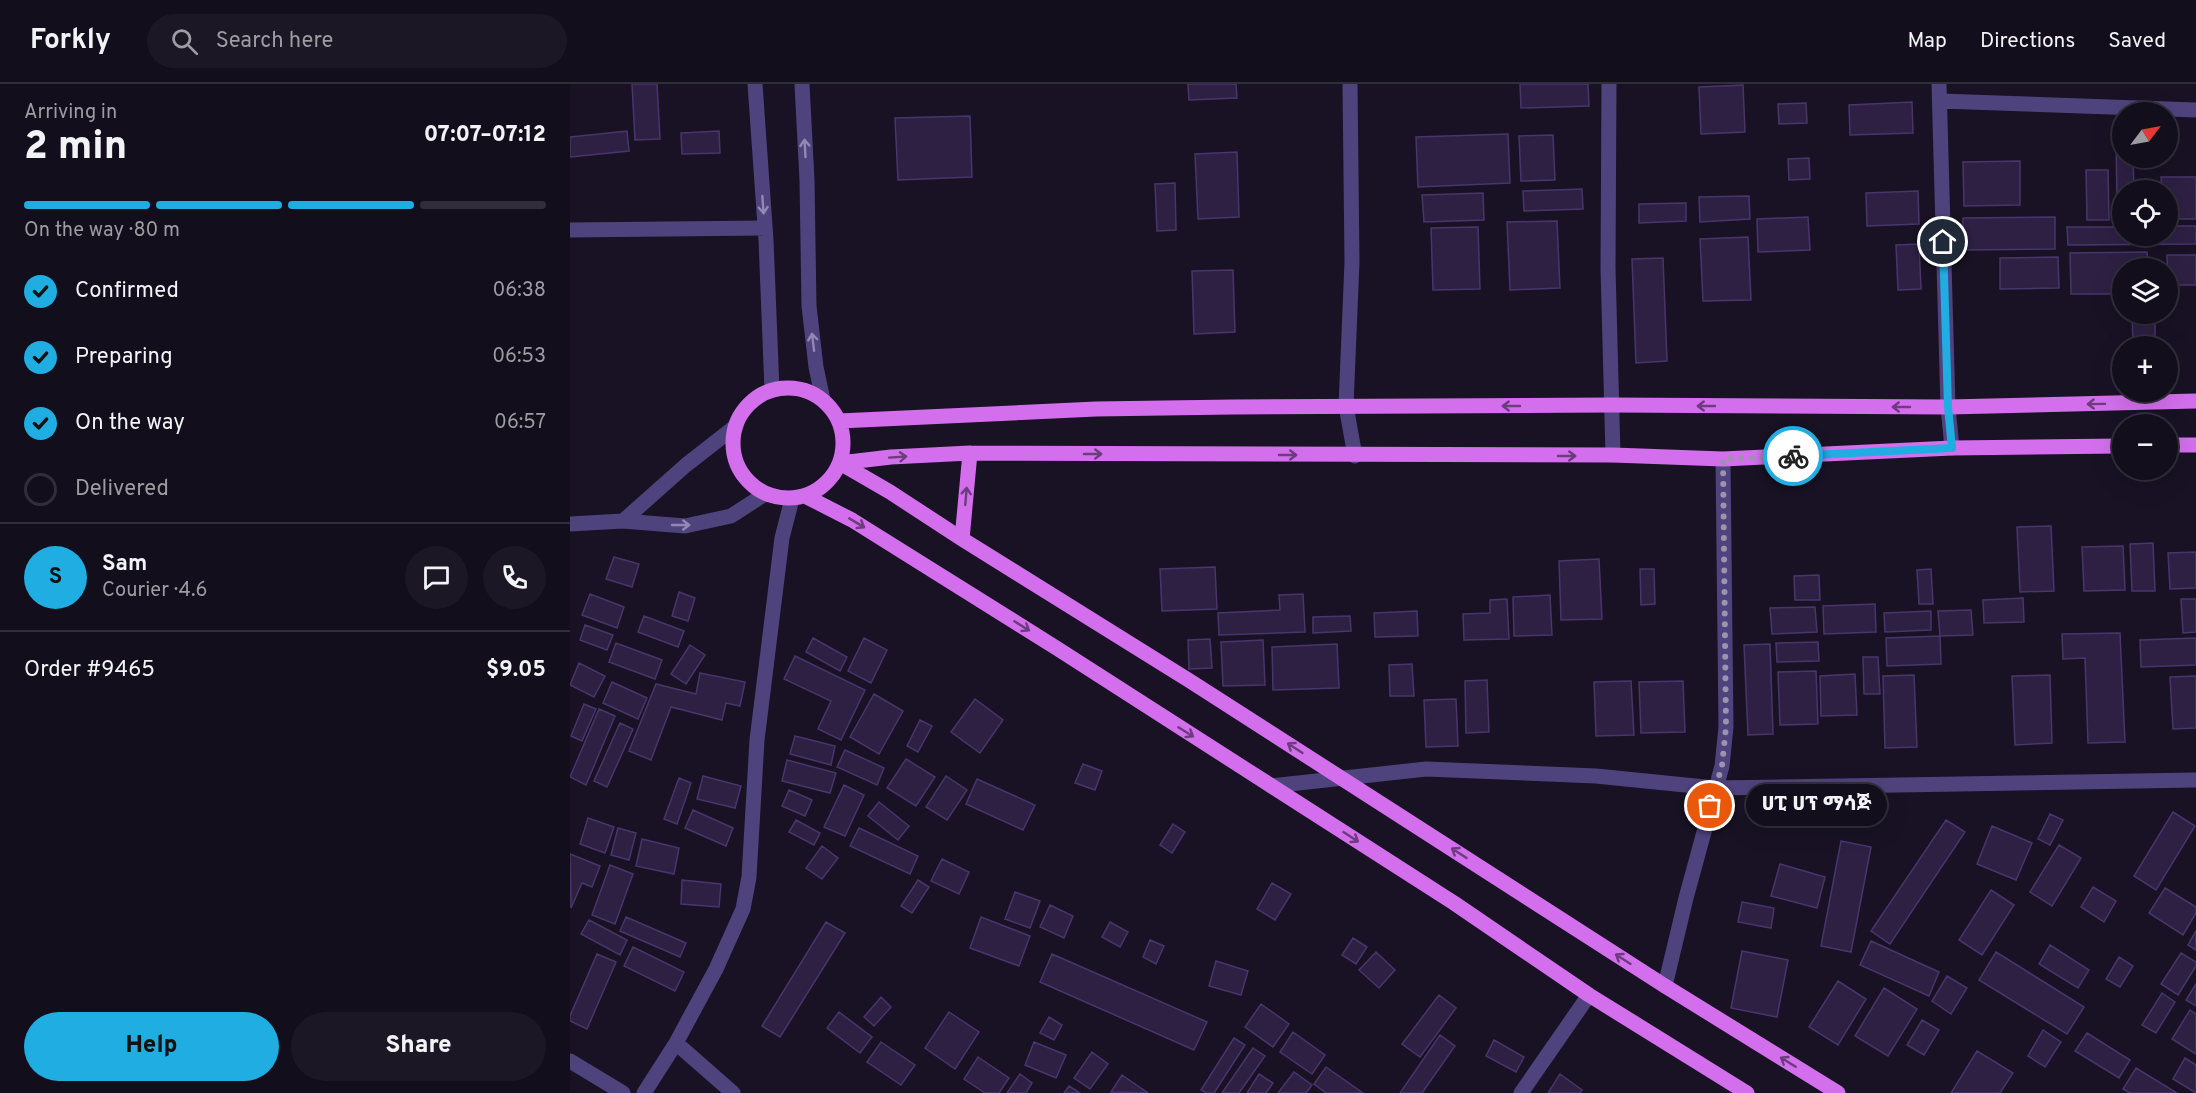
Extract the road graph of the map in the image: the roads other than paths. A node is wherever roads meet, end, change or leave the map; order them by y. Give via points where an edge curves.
1 (755, 84) edge
2 (802, 84) edge
3 (1350, 84) edge
4 (1609, 84) edge
5 (1939, 84) edge
6 (1940, 101) junction
7 (2196, 110) edge
8 (765, 228) junction
9 (570, 230) edge
10 (772, 390) junction
11 (823, 400) junction
12 (2196, 401) edge
13 (1611, 405) junction
14 (1346, 406) junction
15 (1948, 407) junction
16 (839, 421) junction
17 (736, 426) junction
18 (2178, 445) edge
19 (2196, 445) edge
20 (2112, 446) edge
21 (1952, 448) junction
22 (970, 453) junction
23 (1355, 456) junction
24 (1613, 456) junction
25 (1723, 459) junction
26 (840, 463) junction
27 (765, 494) junction
28 (798, 498) junction
29 (623, 521) junction
30 (570, 524) edge
31 (962, 539) junction
32 (1341, 778) junction
33 (2196, 780) edge
34 (1272, 786) junction
35 (1715, 788) junction
36 (1665, 986) junction
37 (1589, 995) junction
38 (676, 1043) junction
39 (570, 1061) edge
40 (623, 1093) edge
41 (644, 1093) edge
42 (733, 1093) edge
43 (1521, 1093) edge
44 (1747, 1093) edge
45 (1838, 1093) edge

1 -> 8 street
11 -> 2 street via 809,306
3 - 14 street via 1352,262
4 - 13 street
5 - 6 street
6 - 7 street
6 - 15 street
8 - 9 street
8 - 10 street
10 - 11 main road via 799,389
10 - 17 main road via 750,403
11 - 16 main road
12 -> 15 main road
13 -> 14 main road
15 -> 13 main road
13 - 24 street
14 - 16 main road via 1096,409
14 - 23 street
15 - 21 street
16 - 26 main road via 843,440
17 - 27 main road via 733,439 738,465 745,477
17 - 29 street
18 - 19 main road
20 - 21 main road
21 - 25 main road
22 -> 23 main road
26 -> 22 main road
31 -> 22 main road
23 -> 24 main road
24 - 25 main road
25 - 35 street via 1726,727
26 - 28 main road via 827,483
26 - 31 main road
27 - 28 main road
29 -> 27 street via 685,526 730,516
28 -> 34 main road via 852,520
28 - 38 street via 782,538 757,740 749,876 743,909
29 - 30 street
32 -> 31 main road
32 - 34 street
32 - 35 street via 1426,769 1596,776
36 -> 32 main road
33 - 35 street
34 -> 37 main road
35 - 36 street
45 -> 36 main road
37 - 43 street
37 - 44 main road
38 - 41 street
38 - 42 street
39 - 40 street

